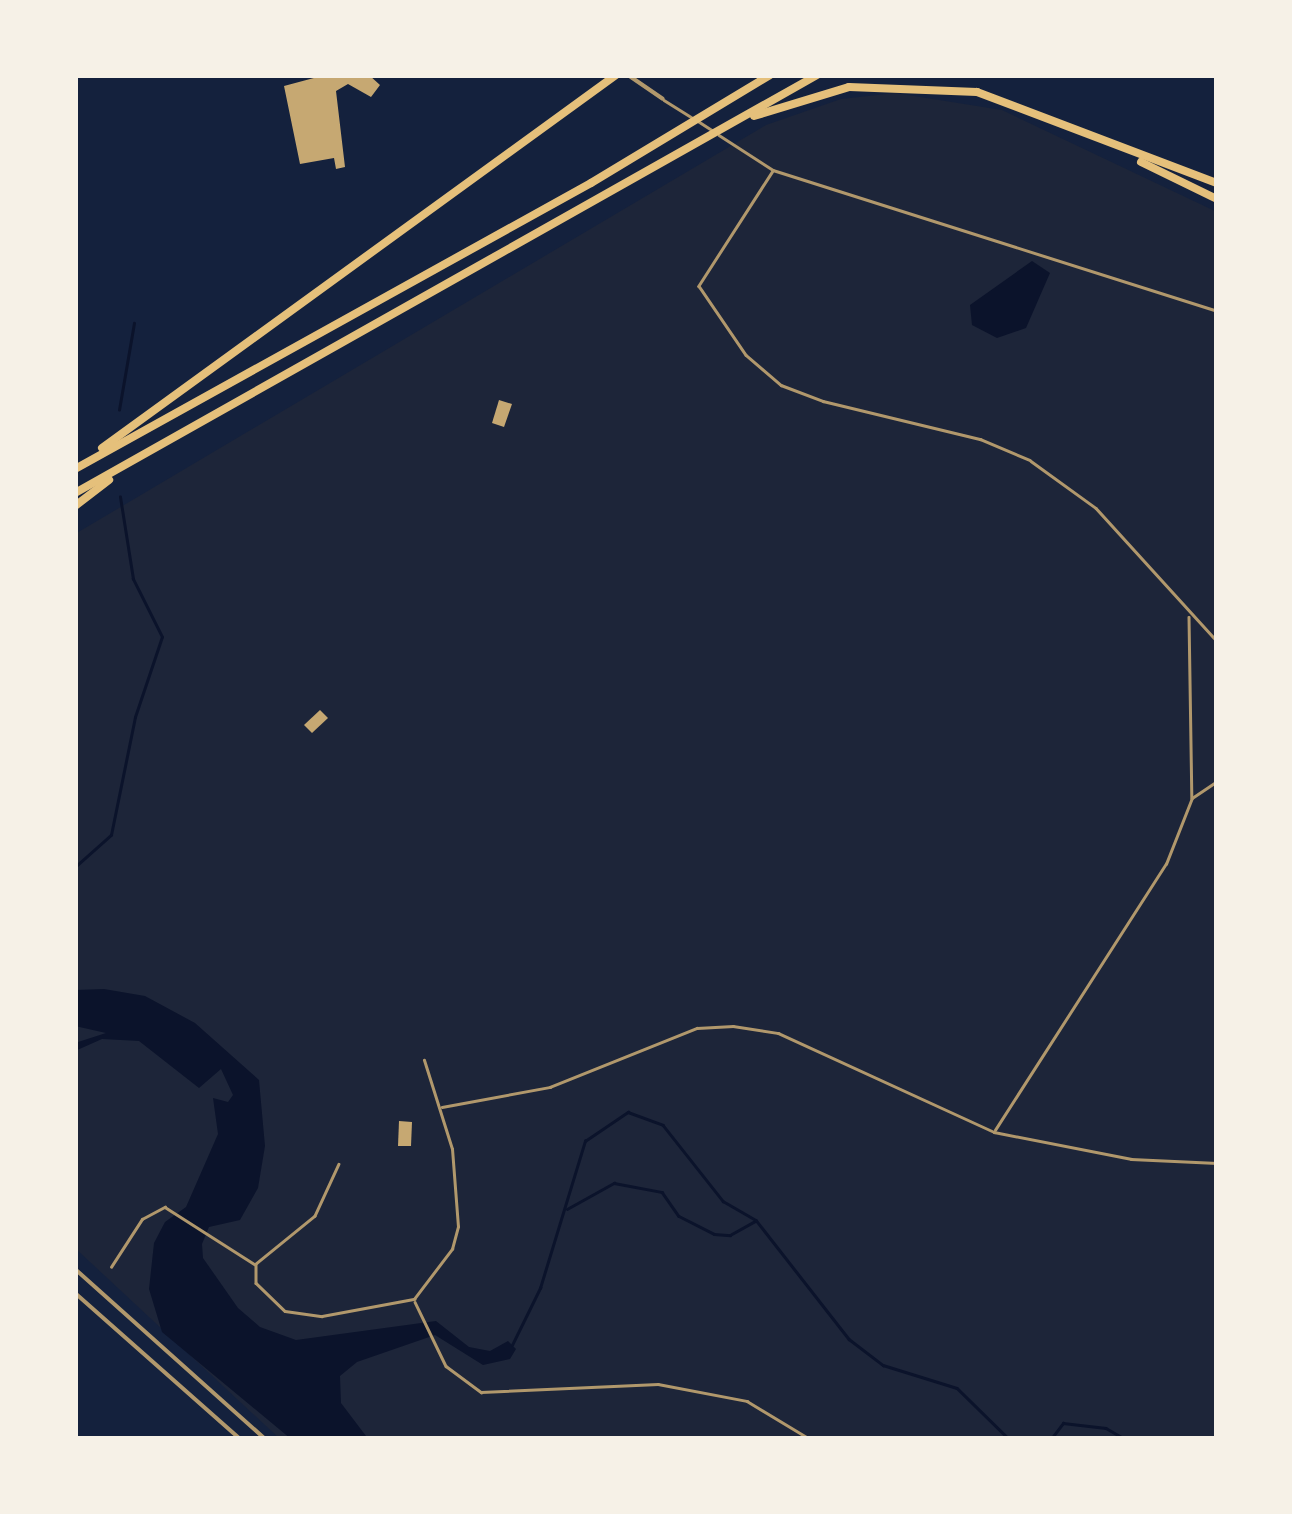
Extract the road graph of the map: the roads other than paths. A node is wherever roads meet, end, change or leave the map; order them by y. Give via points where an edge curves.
1 (616, 75) edge
2 (628, 75) edge
3 (770, 75) edge
4 (817, 75) edge
5 (663, 99) joint
6 (735, 122) junction
7 (1096, 140) junction
8 (773, 170) junction
9 (1217, 183) edge
10 (1217, 199) edge
11 (1217, 311) edge
12 (132, 462) junction
13 (75, 468) edge
14 (75, 494) edge
15 (75, 506) edge
16 (1190, 615) junction
17 (1217, 641) edge
18 (1217, 780) edge
19 (1192, 798) junction
20 (424, 1060) dead end
21 (442, 1108) junction
22 (994, 1132) junction
23 (1217, 1162) edge
24 (340, 1164) dead end
25 (256, 1264) junction
26 (110, 1267) dead end
27 (75, 1269) edge
28 (75, 1293) edge
29 (414, 1300) junction
30 (240, 1439) edge
31 (264, 1439) edge
32 (810, 1439) edge

1 - 13 highway
2 - 5 street
3 - 13 highway via 592,183
4 - 6 highway
5 - 8 street
6 - 7 highway via 849,87 916,85 976,92
6 - 12 highway
7 - 9 highway
7 - 10 highway
8 - 11 street
8 - 16 street via 700,286 746,355 782,385 823,401 980,439 1031,461 1096,508
12 - 14 highway
12 - 15 highway
16 - 17 street
16 - 19 street
18 - 19 street
19 - 22 street via 1166,864
20 - 21 street
21 - 22 street via 550,1087 697,1028 732,1026 778,1033
21 - 29 street via 458,1227 441,1268
22 - 23 street via 1131,1158
24 - 25 street via 315,1216
25 - 26 street via 165,1207 142,1219
25 - 29 street via 261,1291 298,1315
27 - 31 street
28 - 30 street
29 - 32 street via 446,1366 481,1392 658,1384 747,1400

